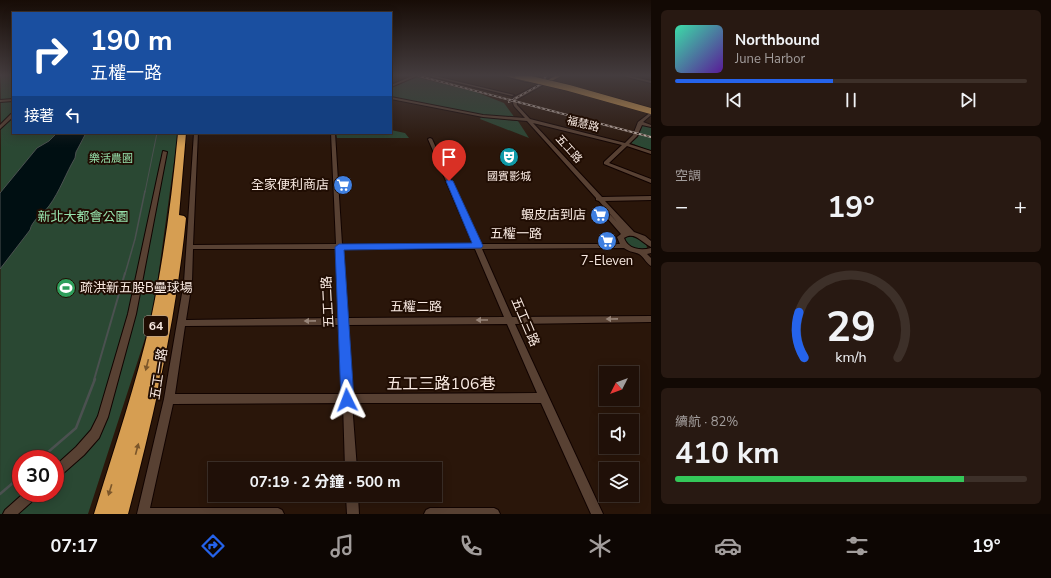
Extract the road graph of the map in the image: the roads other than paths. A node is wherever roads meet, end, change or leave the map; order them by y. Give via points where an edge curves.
1 (12, 100) edge
2 (401, 100) edge
3 (510, 100) edge
4 (514, 100) edge
5 (606, 100) edge
6 (609, 100) edge
7 (610, 100) edge
8 (0, 101) edge
9 (12, 110) edge
10 (651, 112) edge
11 (12, 116) edge
12 (525, 120) junction
13 (0, 122) edge
14 (640, 123) junction
15 (651, 126) edge
16 (0, 128) edge
17 (182, 134) edge
18 (333, 134) edge
19 (192, 137) edge
20 (430, 140) dead end
21 (626, 144) junction
22 (165, 152) dead end
23 (651, 152) edge
24 (651, 181) edge
25 (651, 198) edge
26 (596, 199) junction
27 (625, 234) junction
28 (632, 234) junction
29 (478, 246) junction
30 (626, 246) junction
31 (339, 247) junction
32 (191, 248) junction
33 (649, 248) edge
34 (651, 263) edge
35 (651, 319) edge
36 (510, 320) junction
37 (343, 321) junction
38 (181, 323) junction
39 (544, 398) junction
40 (169, 399) junction
41 (347, 400) junction
42 (351, 462) edge
43 (64, 465) edge
44 (23, 502) edge
45 (352, 502) edge
46 (9, 514) edge
47 (103, 514) edge
48 (119, 514) edge
49 (143, 514) edge
50 (278, 514) edge
51 (353, 514) edge
52 (430, 514) edge
53 (494, 514) edge
54 (597, 514) edge

1 - 8 street
2 - 12 street, 福慧路 via 483,116
3 - 12 street, 五工路 via 512,106
4 - 12 street, 五工路
5 - 10 highway, bridge
6 - 10 highway, bridge
7 - 10 main road
9 - 13 street
10 - 14 street
11 - 16 street
12 - 21 street, 福慧路
12 - 26 street, 五工路
14 - 15 street
14 - 21 street via 634,136
17 -> 47 highway, 64 via 176,206 157,319 141,386
18 - 31 street, 五工二路
19 - 32 street, 五工一路
48 -> 19 highway, 64 via 165,334
20 - 29 street, 五工三路
21 - 23 street, 福慧路
21 - 24 street via 606,163
22 - 43 street via 132,314 104,417 96,434
25 - 26 street
26 - 27 street, 五工路
26 - 28 street, 五工路
27 - 28 street
27 - 30 street via 620,239
28 - 33 street
29 - 30 street, 五權一路
29 - 31 street, 五權一路
29 - 36 street, 五工三路
30 - 33 street
31 - 32 street, 五權一路
31 - 37 street, 五工二路
32 - 38 street, 五工一路
33 - 34 street
35 -> 36 street, 五權二路
36 -> 37 street, 五權二路
36 - 39 street, 五工三路
37 -> 38 street, 五權二路
37 - 41 street, 五工二路
38 - 40 street, 五工一路
39 - 41 street, 五工三路106巷
39 - 54 street, 五工三路
40 - 41 street, 五工三路106巷
40 - 49 street, 五工一路
41 - 42 street, 五工二路
44 - 46 street
45 - 51 street
49 - 50 street
52 - 53 street

